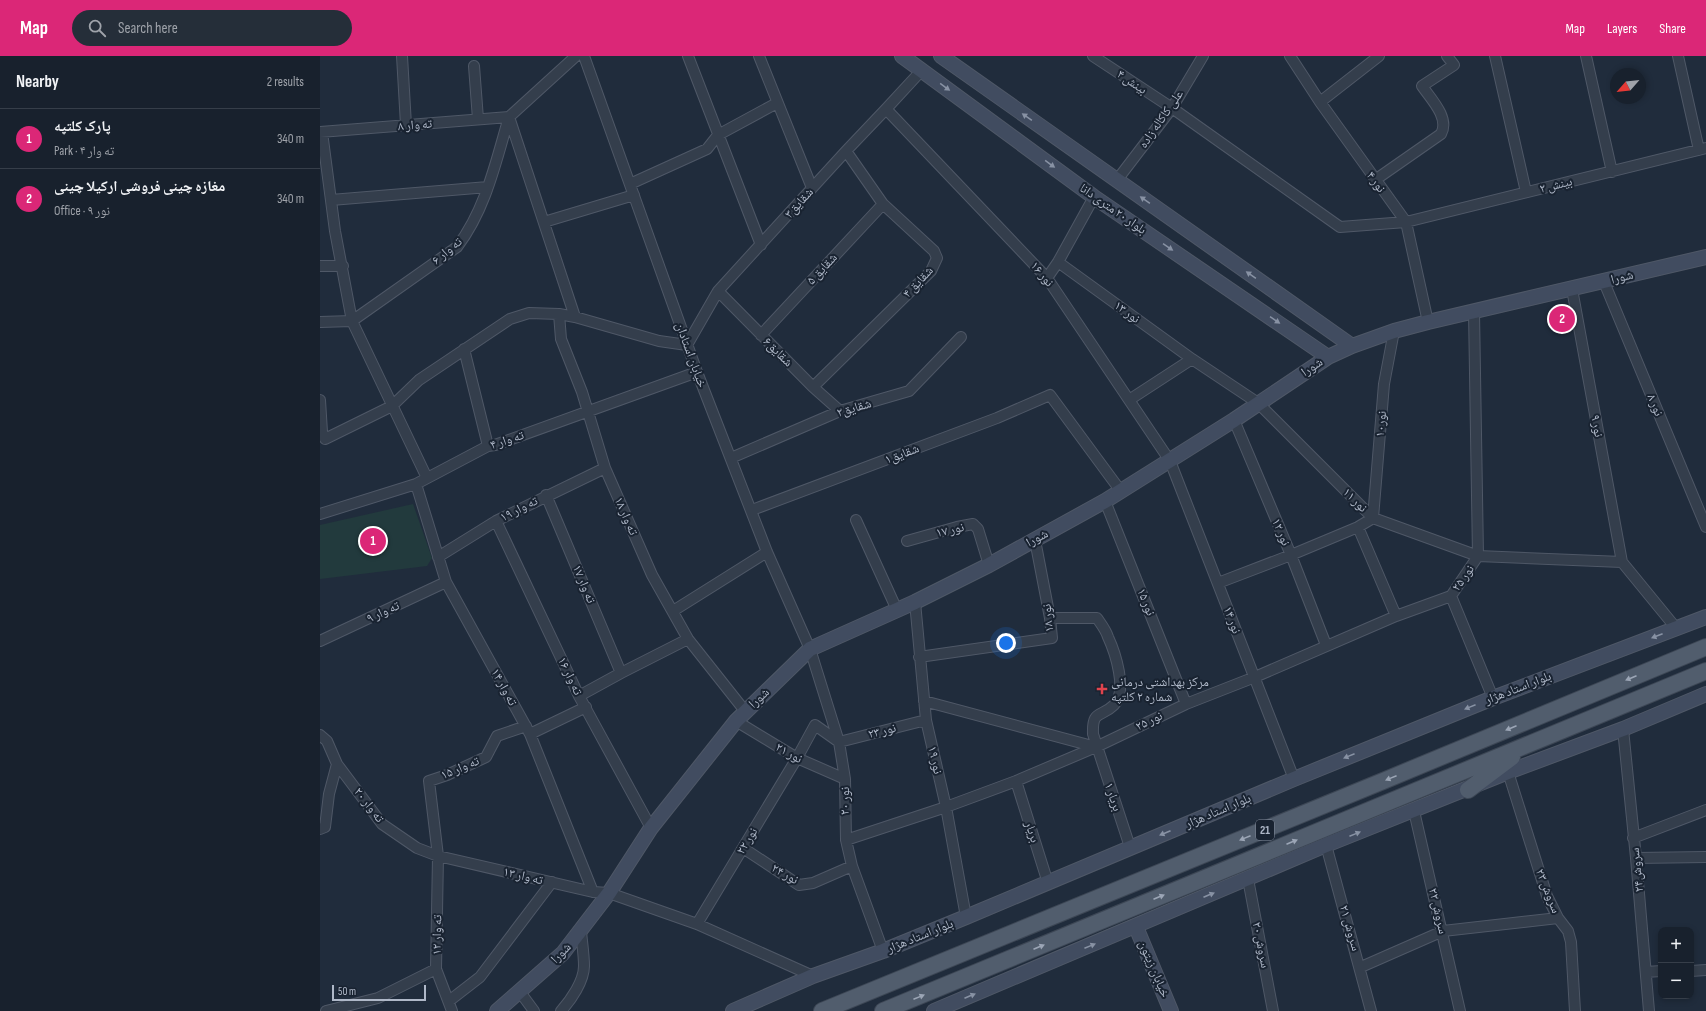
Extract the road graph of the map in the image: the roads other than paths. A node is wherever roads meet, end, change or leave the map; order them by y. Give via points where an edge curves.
1 (402, 56) edge
2 (576, 56) edge
3 (584, 56) edge
4 (688, 56) edge
5 (759, 56) edge
6 (902, 56) edge
7 (941, 56) edge
8 (1094, 56) edge
9 (1202, 56) edge
10 (1290, 56) edge
11 (1379, 56) edge
12 (1447, 56) edge
13 (1495, 56) edge
14 (1586, 56) edge
15 (1678, 56) edge
16 (474, 66) dead end
17 (922, 70) junction
18 (1320, 102) junction
19 (777, 103) junction
20 (1172, 108) junction
21 (886, 109) junction
22 (509, 117) junction
23 (478, 119) junction
24 (406, 125) junction
25 (321, 132) edge
26 (718, 135) junction
27 (1702, 149) edge
28 (846, 151) junction
29 (1612, 172) junction
30 (1117, 180) junction
31 (1375, 180) junction
32 (630, 184) junction
33 (488, 187) junction
34 (812, 188) junction
35 (1526, 192) junction
36 (634, 195) junction
37 (1094, 196) junction
38 (331, 200) junction
39 (883, 204) junction
40 (544, 222) junction
41 (1406, 222) junction
42 (761, 245) junction
43 (1706, 257) edge
44 (1058, 262) junction
45 (320, 266) edge
46 (343, 266) junction
47 (1047, 278) junction
48 (1604, 282) junction
49 (1572, 290) junction
50 (718, 291) junction
51 (1474, 312) junction
52 (559, 314) junction
53 (575, 317) junction
54 (352, 321) junction
55 (320, 322) edge
56 (1428, 322) junction
57 (1394, 331) junction
58 (761, 335) junction
59 (961, 336) dead end
60 (687, 345) junction
61 (1352, 346) junction
62 (464, 349) junction
63 (1328, 356) junction
64 (1192, 359) junction
65 (697, 372) junction
66 (813, 387) junction
67 (320, 400) edge
68 (1130, 400) junction
69 (1258, 403) junction
70 (392, 406) junction
71 (840, 411) junction
72 (588, 412) junction
73 (1234, 420) junction
74 (323, 440) edge
75 (488, 446) junction
76 (731, 458) junction
77 (1170, 461) junction
78 (605, 468) junction
79 (427, 478) junction
80 (416, 484) junction
81 (1120, 490) junction
82 (546, 496) junction
83 (1105, 501) junction
84 (752, 510) junction
85 (320, 514) edge
86 (1373, 518) junction
87 (856, 520) dead end
88 (496, 521) junction
89 (1358, 527) junction
90 (1706, 528) edge
91 (1035, 540) junction
92 (907, 541) dead end
93 (767, 552) junction
94 (1291, 555) junction
95 (1478, 556) junction
96 (438, 557) junction
97 (1622, 562) junction
98 (989, 565) junction
99 (446, 582) junction
100 (1218, 583) junction
101 (1450, 596) junction
102 (915, 602) junction
103 (897, 610) junction
104 (673, 611) junction
105 (1396, 616) junction
106 (1706, 616) edge
107 (1050, 618) junction
108 (1676, 628) junction
109 (688, 638) junction
110 (320, 641) edge
111 (1326, 645) junction
112 (1706, 647) edge
113 (810, 649) junction
114 (919, 657) junction
115 (1706, 671) edge
116 (622, 673) junction
117 (1255, 677) junction
118 (1706, 694) edge
119 (579, 696) junction
120 (1493, 698) junction
121 (924, 701) junction
122 (1186, 704) junction
123 (586, 707) junction
124 (740, 716) junction
125 (926, 720) junction
126 (1623, 729) junction
127 (528, 730) junction
128 (322, 739) edge
129 (839, 742) junction
130 (1531, 743) junction
131 (1096, 747) junction
132 (797, 758) junction
133 (337, 764) junction
134 (1508, 772) junction
135 (845, 779) junction
136 (1294, 779) junction
137 (429, 781) joint
138 (1016, 781) junction
139 (1468, 790) junction
140 (946, 807) junction
141 (1706, 810) edge
142 (1414, 811) junction
143 (651, 828) junction
144 (320, 829) edge
145 (1634, 838) junction
146 (846, 840) junction
147 (1326, 845) junction
148 (1130, 847) junction
149 (743, 848) junction
150 (438, 856) junction
151 (1706, 857) edge
152 (1636, 858) junction
153 (852, 866) junction
154 (1248, 879) junction
155 (552, 882) junction
156 (1048, 883) junction
157 (593, 892) junction
158 (609, 893) junction
159 (966, 917) junction
160 (1558, 918) junction
161 (697, 924) junction
162 (1136, 927) junction
163 (581, 931) junction
164 (1443, 931) junction
165 (883, 951) junction
166 (1360, 967) junction
167 (436, 968) junction
168 (1706, 970) edge
169 (1658, 971) edge
170 (1694, 971) edge
171 (1646, 972) junction
172 (813, 976) junction
173 (520, 992) junction
174 (450, 1006) edge
175 (326, 1011) edge
176 (497, 1011) edge
177 (534, 1011) edge
178 (561, 1011) edge
179 (733, 1011) edge
180 (822, 1011) edge
181 (883, 1011) edge
182 (934, 1011) edge
183 (1171, 1011) edge
184 (1273, 1011) edge
185 (1372, 1011) edge
186 (1460, 1011) edge
187 (1575, 1011) edge
188 (1649, 1011) edge

1 - 24 street
2 - 22 street
3 - 32 street, خیابان استادان
4 - 26 street
5 - 19 street
6 - 17 street, بلوار ۲۰ متری دانا
30 -> 7 street, بلوار ۲۰ متری دانا
8 - 20 street, بینش ۴
9 - 20 street, علی کاکاله زاده
10 - 18 street, نور ۴
11 - 18 street
12 - 31 street via 1454,65 1422,86 1442,118 1444,124 1441,134
13 - 35 street
14 - 29 street
15 - 27 street
16 - 23 street
17 - 21 street, شقایق۳
17 -> 37 street, بلوار ۲۰ متری دانا
18 - 31 street, نور ۴
19 - 26 street
19 - 34 street
20 - 30 street, علی کاکاله زاده
20 - 41 street, بینش ۴ via 1340,227
21 - 28 street, شقایق۳
21 - 47 street, نور ۱۶
22 - 23 street, ته وار ۸
22 - 33 street, ته وار ۶
22 - 40 street
23 - 24 street, ته وار ۸
24 - 25 street, ته وار ۸
25 - 38 street
26 - 32 street via 707,149
26 - 42 street
27 - 29 street, بینش ۲
28 - 34 street, شقایق۳
28 - 39 street, شقایق ۴
29 - 35 street, بینش ۲
61 -> 30 street, بلوار ۲۰ متری دانا
31 - 41 street, نور ۴
32 - 36 street, خیابان استادان
33 - 38 street
33 - 54 street, ته وار ۶ via 473,222 457,247
34 - 42 street, شقایق۳
35 - 41 street, بینش ۲
36 - 40 street
36 - 60 street, خیابان استادان
37 - 44 street
37 -> 63 street, بلوار ۲۰ متری دانا
38 - 46 street
39 - 58 street, شقایق ۵
39 - 66 street, شقایق ۴ via 934,251 937,258 935,264 931,271
40 - 53 street
41 - 56 street, نور ۴
42 - 50 street, شقایق۳
43 - 48 street, شورا
44 - 47 street
44 - 64 street, نور ۱۳
45 - 46 street
46 - 54 street
47 - 68 street, نور ۱۶
48 - 49 street, شورا
48 - 90 street, نور ۸
49 - 51 street, شورا
49 - 97 street, نور ۹
50 - 58 street, شقایق۶
50 - 60 street, شقایق۳
51 - 56 street, شورا
51 - 95 street
52 - 53 street
52 - 62 street via 519,315
52 - 72 street, ته وار ۱۸ via 561,339
53 - 60 street via 659,341
54 - 55 street
54 - 70 street
56 - 57 street, شورا
57 - 61 street, شورا
57 - 86 street, نور۱۰ via 1384,384
58 - 66 street, شقایق۶
59 - 71 street, شقایق۲ via 909,391
60 - 65 street, خیابان استادان
61 - 63 street, شورا
62 - 70 street via 419,380
62 - 75 street
63 - 69 street, شورا
64 - 68 street
64 - 69 street, نور ۱۳
65 - 72 street, ته وار ۴
65 - 76 street, خیابان استادان
66 - 71 street, شقایق۶
67 - 74 street
68 - 77 street, نور ۱۶
69 - 73 street, شورا
69 - 86 street, نور ۱۱
70 - 74 street
70 - 79 street
71 - 76 street, شقایق۲
72 - 75 street, ته وار ۴
72 - 78 street, ته وار ۱۸
73 - 77 street, شورا
73 - 94 street, نور ۱۲
75 - 79 street, ته وار ۴
76 - 84 street, خیابان استادان
77 - 81 street, شورا
77 - 100 street, نور ۱۴
78 - 82 street, ته وار ۱۹
78 - 104 street, ته وار ۱۸ via 652,575
79 - 80 street, ته وار ۴
80 - 85 street, ته وار ۴
80 - 96 street, ته وار ۱۴
81 - 83 street, شورا
81 - 84 street, شقایق۱ via 1050,395 997,418
82 - 88 street, ته وار ۱۹
82 - 116 street, ته وار ۱۷
83 - 91 street, شورا
83 - 122 street, نور ۱۵
84 - 93 street, خیابان استادان
86 - 89 street
86 - 95 street, نور ۱۱
87 - 103 street
88 - 96 street, ته وار ۱۹
88 - 119 street, ته وار ۱۶
89 - 94 street
89 - 105 street
91 - 98 street, شورا
91 - 107 street, نور ۱۸
92 - 98 street, نور ۱۷ via 973,524 978,529
93 - 104 street
93 - 113 street, خیابان استادان
94 - 100 street
94 - 111 street, نور ۱۲
95 - 97 street, نور ۱۱
95 - 101 street, نور ۲۵
96 - 99 street, ته وار ۱۴
97 - 108 street
98 - 102 street, شورا
99 - 110 street, ته وار ۹
99 - 127 street, ته وار ۱۴
100 - 117 street, نور ۱۴
101 - 105 street, نور ۲۵
101 - 120 street
102 - 103 street, شورا
102 - 114 street, نور ۱۹
103 - 113 street, شورا
104 - 109 street, ته وار ۱۸
105 - 111 street, نور ۲۵
106 - 108 street, بلوار استاد هژار
107 - 114 street, نور ۱۸ via 1052,638
107 - 131 street, بریار ۱ via 1097,618 1108,637 1121,686 1114,704 1098,714 1092,723
108 -> 120 street, بلوار استاد هژار
109 - 116 street
109 - 124 street, ته وار ۱۸
111 - 117 street, نور ۲۵
112 -> 180 main road, 21
113 - 124 street, شورا
113 - 129 street, نور ۲۰
114 - 121 street, نور ۱۹
115 - 130 main road, 21
116 - 119 street
117 - 122 street, نور ۲۵
117 - 136 street, نور ۱۴
118 - 126 street
119 - 123 street, ته وار ۱۶
120 -> 136 street, بلوار استاد هژار
121 - 125 street, نور ۱۹
121 - 131 street
122 - 131 street, نور ۲۵
123 - 127 street, ته وار ۱۵
123 - 143 street, ته وار ۱۶
124 - 132 street, نور ۲۱
124 - 143 street, شورا
125 - 129 street, نور ۲۳
125 - 140 street, نور ۱۹
126 - 134 street
126 - 145 street, سروش۲۴
127 - 137 street, ته وار ۱۵ via 497,736 486,757
127 - 157 street, ته وار ۱۴
128 - 133 street, ته وار ۲۰
129 - 132 street, نور ۲۲ via 815,725
129 - 135 street, نور ۲۰
130 - 139 main road
181 -> 130 main road, 21
131 - 138 street, نور ۲۵
131 - 148 street, بریار ۱
132 - 135 street, نور ۲۱
132 - 149 street, نور ۲۲
133 - 144 street via 325,827
133 - 150 street, ته وار ۲۰ via 382,824 417,848
134 - 139 street
134 - 160 street, سروش ۲۳ via 1547,896
135 - 146 street, نور ۲۰
136 -> 148 street, بلوار استاد هژار
137 - 150 street, ته وار ۱۲
138 - 140 street, نور ۲۵
138 - 156 street, بریار
139 - 142 street
140 - 146 street, نور ۲۵
140 - 159 street, نور ۱۹
141 - 145 street
147 -> 142 street
142 - 164 street, سروش ۲۲
143 - 158 street, شورا
145 - 152 street, سروش۲۴
146 - 153 street, نور ۲۰
147 - 154 street
147 - 166 street, سروش ۲۱
148 - 156 street, بلوار استاد هژار
149 - 153 street, نور ۲۴ via 799,885 813,883
149 - 161 street, نور ۲۲
150 - 155 street, ته وار ۱۳
150 - 167 street, ته وار ۱۲
151 - 152 street
152 - 171 street, سروش۲۴
153 - 165 street, نور ۲۰
162 -> 154 street
154 - 184 street, سروش ۲۰
155 - 157 street, ته وار ۱۳
155 - 174 street via 480,977
156 - 159 street, بلوار استاد هژار
157 - 158 street, ته وار ۱۳
158 - 161 street, ته وار ۱۳
158 - 163 street, شورا
159 - 165 street, بلوار استاد هژار
160 - 164 street
160 - 187 street, سروش ۲۳ via 1568,931 1571,942
161 - 172 street, ته وار ۱۳
182 -> 162 street
162 - 183 street, خیابان زیتون
163 - 173 street, شورا via 563,953
163 - 178 street via 584,968 571,998
164 - 166 street
164 - 186 street, سروش ۲۲
165 - 172 street, بلوار استاد هژار
166 - 185 street, سروش ۲۱
167 - 174 street, ته وار ۱۲
167 - 175 street via 378,998
168 - 170 street
169 - 171 street
171 - 188 street, سروش۲۴
172 - 179 street, بلوار استاد هژار
173 - 176 street, شورا
173 - 177 street

